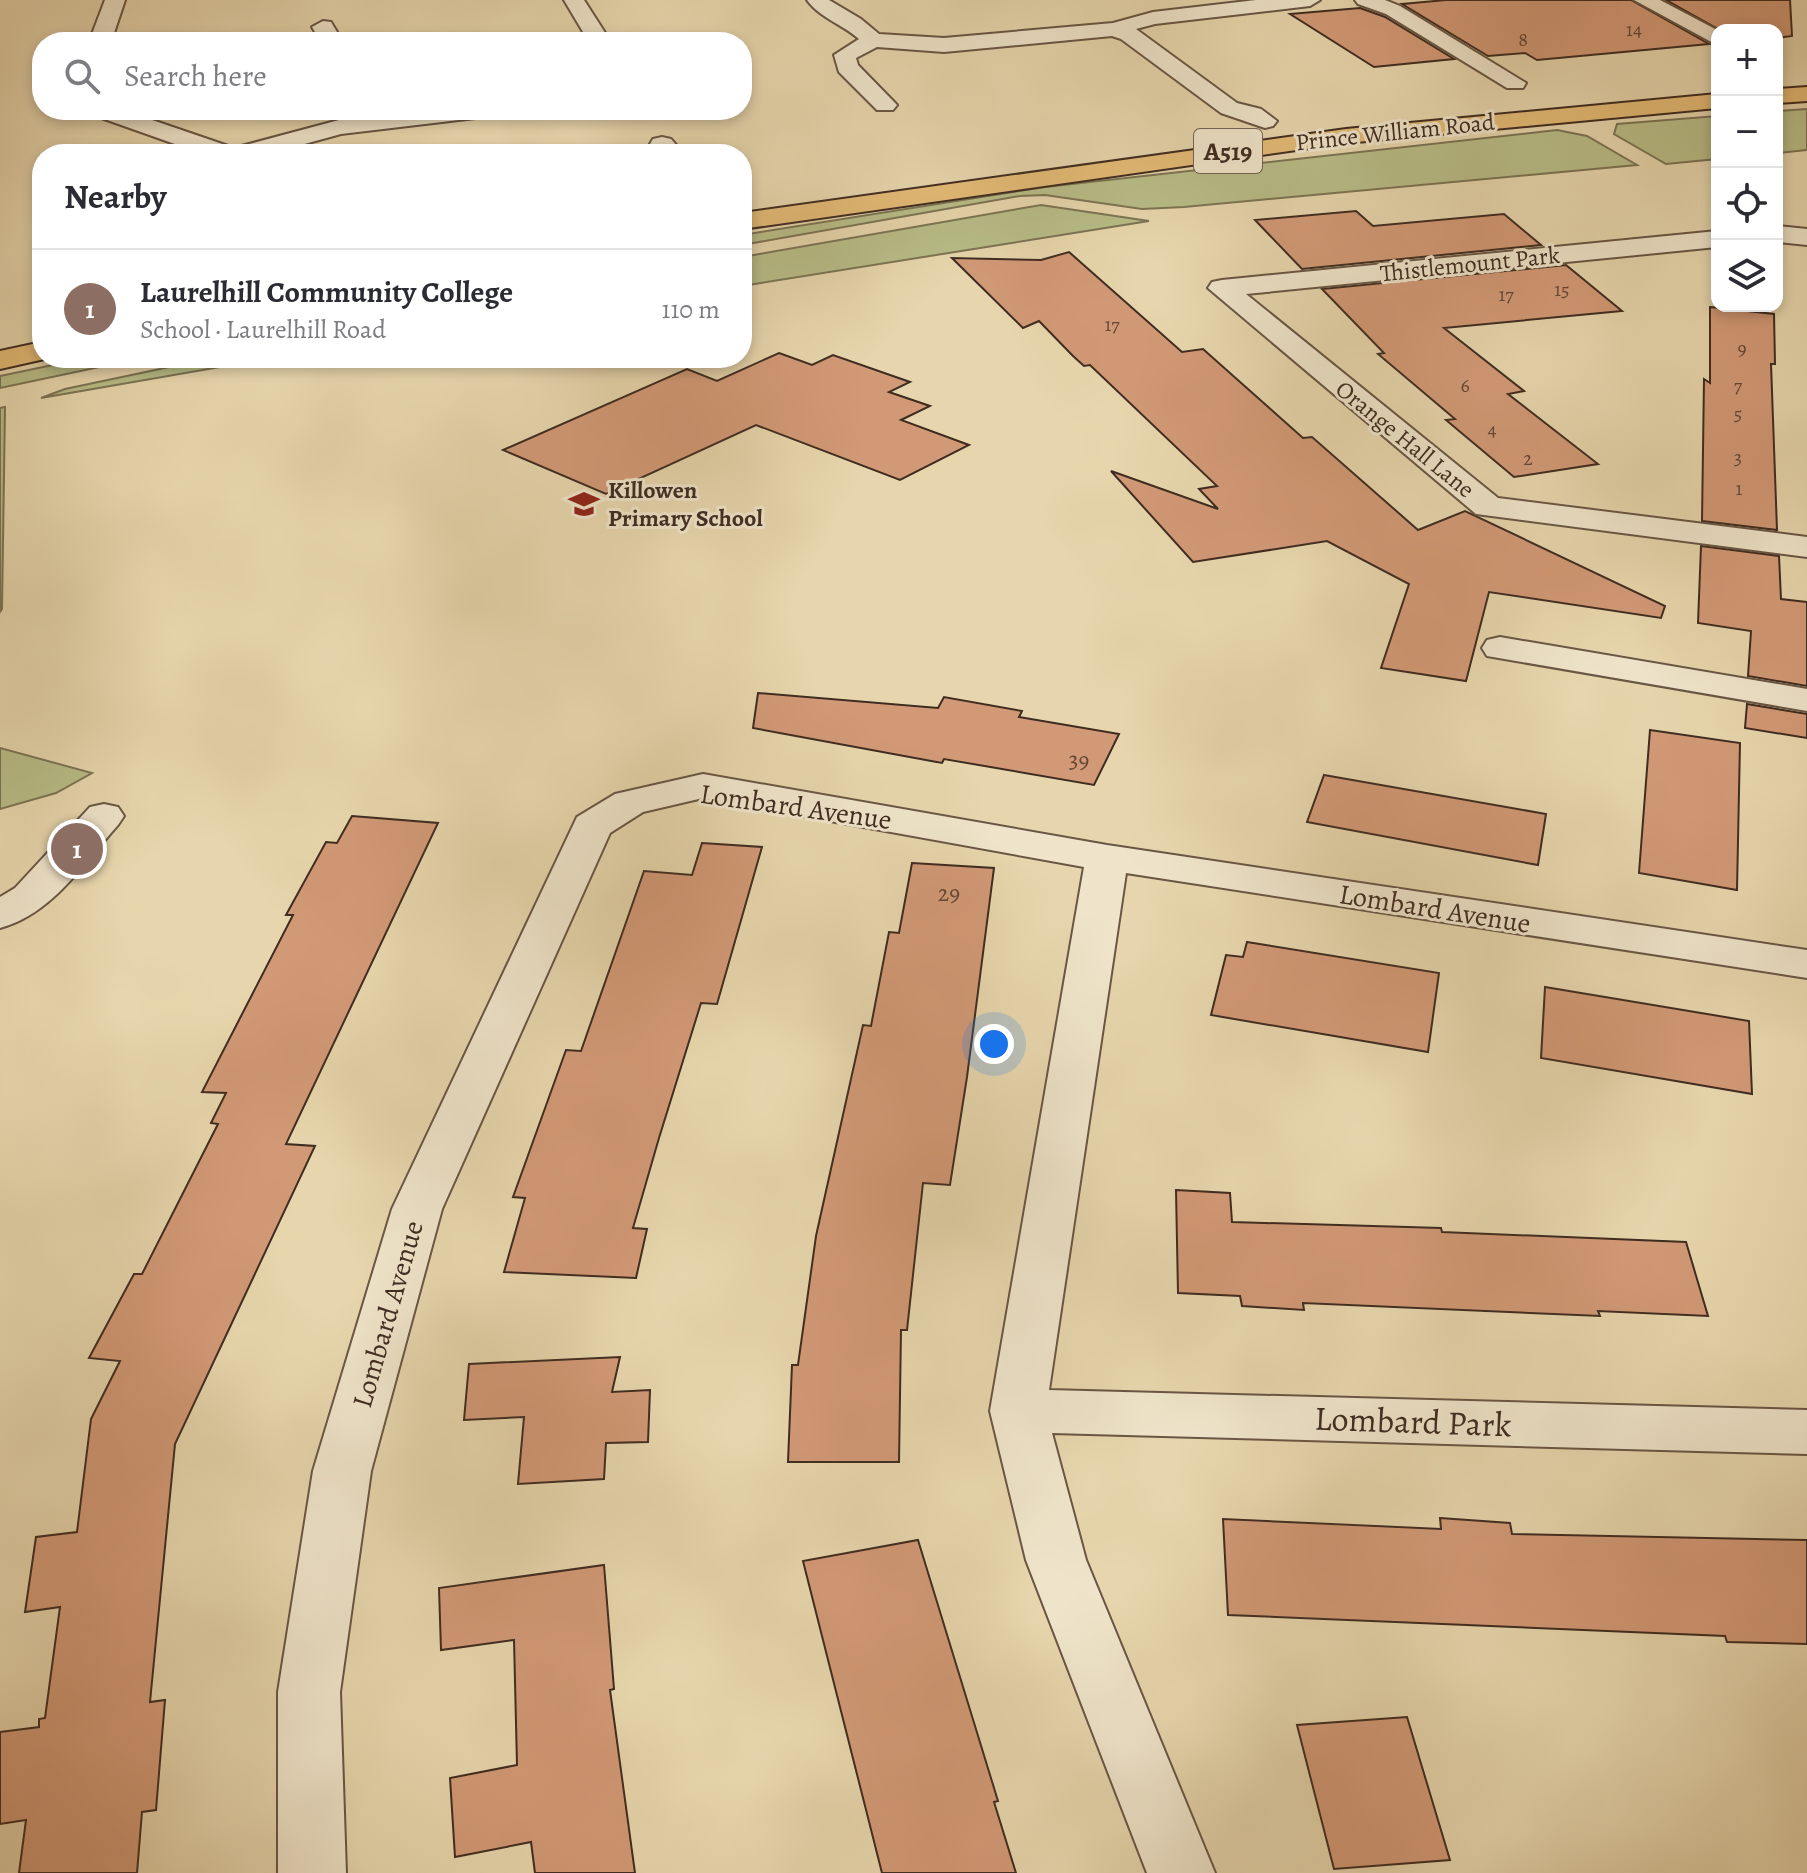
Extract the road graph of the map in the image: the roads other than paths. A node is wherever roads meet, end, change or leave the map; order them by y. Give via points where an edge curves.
1 (115, 0) edge
2 (574, 0) edge
3 (817, 0) edge
4 (1310, 0) edge
5 (1365, 0) edge
6 (1644, 0) edge
7 (1118, 19) junction
8 (104, 32) edge
9 (594, 32) edge
10 (1711, 36) edge
11 (873, 40) junction
12 (1515, 83) dead end
13 (1807, 94) edge
14 (1783, 96) edge
15 (1711, 102) edge
16 (885, 105) dead end
17 (129, 120) edge
18 (399, 120) edge
19 (1265, 121) dead end
20 (198, 144) edge
21 (277, 144) edge
22 (752, 220) edge
23 (1783, 235) edge
24 (1807, 237) edge
25 (1711, 240) edge
26 (1222, 288) joint
27 (32, 353) edge
28 (0, 360) edge
29 (1807, 547) edge
30 (1500, 648) dead end
31 (1807, 700) edge
32 (104, 816) dead end
33 (1107, 858) junction
34 (0, 915) edge
35 (1807, 964) edge
36 (1018, 1411) junction
37 (1807, 1432) edge
38 (312, 1873) edge
39 (1181, 1873) edge

1 - 8 street
2 - 9 street
3 - 11 street
4 - 7 street
5 - 12 street via 1393,10
6 - 10 street
7 - 11 street via 1060,35 944,45
7 - 19 street via 1129,34 1229,108
11 - 16 street via 845,55 847,67
13 - 14 main road
15 - 22 main road, Prince William Road / A519 via 1346,136
17 - 20 street
18 - 21 street via 339,127
23 - 24 street
25 - 26 street, Thistlemount Park
26 - 29 street, Orange Hall Lane via 1488,507
27 - 28 main road
30 - 31 street
32 - 34 street via 30,897
33 - 35 street, Lombard Avenue
33 - 36 street
33 - 38 street, Lombard Avenue via 703,786 629,803 592,826 417,1209 342,1471 309,1692
36 - 37 street, Lombard Park
36 - 39 street via 1056,1560

